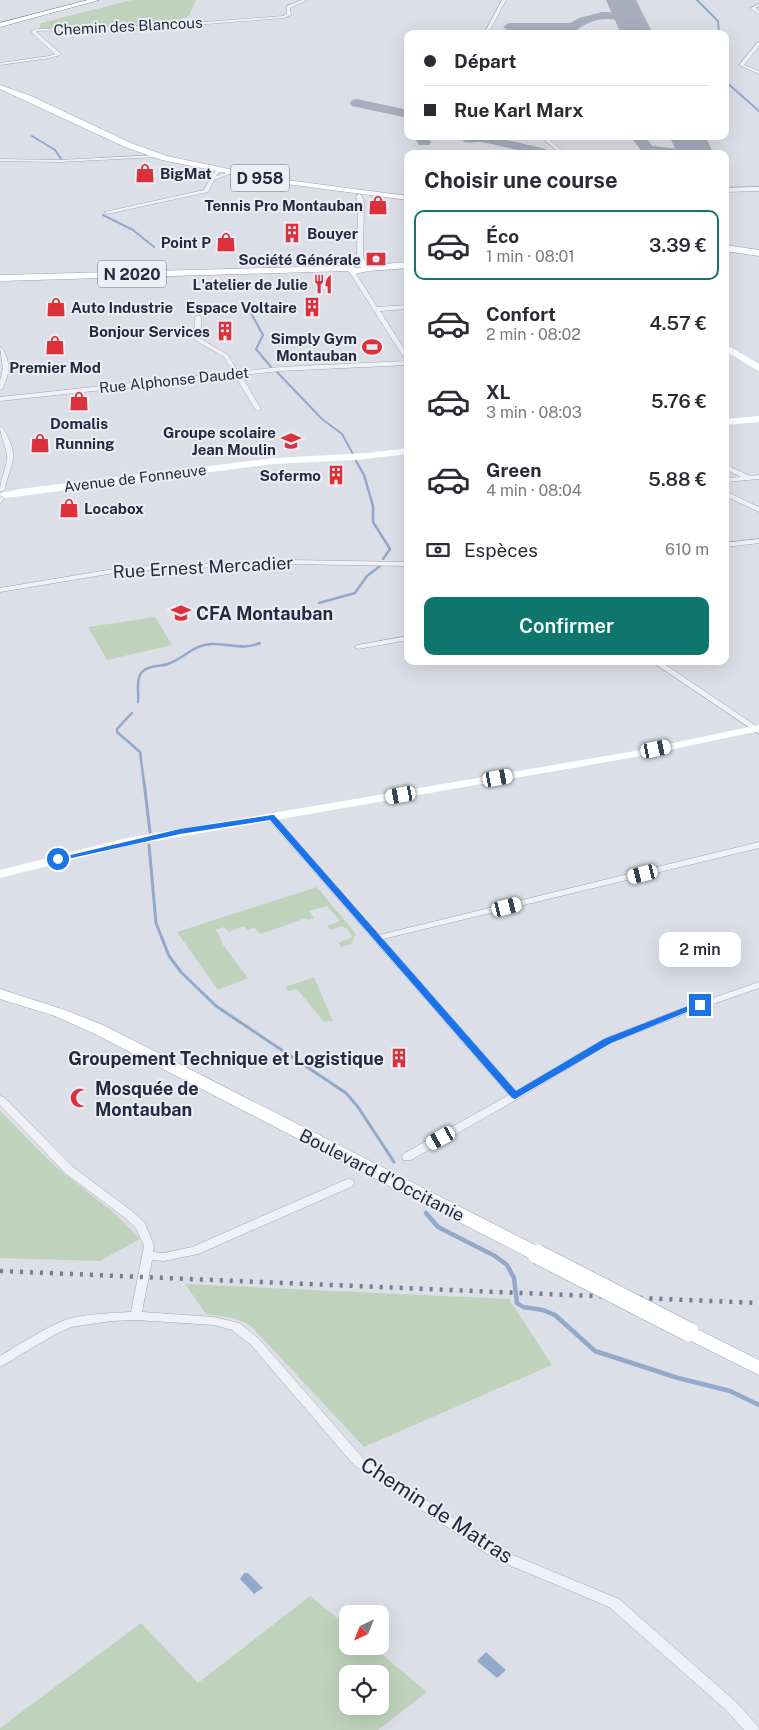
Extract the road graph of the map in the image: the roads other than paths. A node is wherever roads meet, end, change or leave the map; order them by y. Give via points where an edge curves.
1 (96, 0) edge
2 (305, 0) edge
3 (504, 0) edge
4 (82, 1) edge
5 (759, 5) edge
6 (759, 13) edge
7 (0, 24) edge
8 (488, 30) edge
9 (759, 43) edge
10 (0, 64) edge
11 (759, 73) edge
12 (0, 87) edge
13 (102, 133) junction
14 (547, 140) edge
15 (559, 150) edge
16 (144, 152) junction
17 (133, 156) junction
18 (157, 156) junction
19 (0, 160) edge
20 (182, 162) junction
21 (219, 170) junction
22 (230, 173) junction
23 (212, 179) junction
24 (759, 189) edge
25 (729, 190) edge
26 (363, 196) junction
27 (404, 197) edge
28 (107, 212) dead end
29 (729, 249) edge
30 (755, 252) edge
31 (729, 253) edge
32 (358, 265) junction
33 (403, 265) edge
34 (0, 278) edge
35 (359, 281) junction
36 (404, 307) edge
37 (377, 309) junction
38 (198, 317) dead end
39 (729, 349) edge
40 (0, 350) edge
41 (404, 354) edge
42 (404, 361) edge
43 (759, 368) edge
44 (237, 373) junction
45 (0, 388) edge
46 (0, 399) edge
47 (258, 409) dead end
48 (759, 419) edge
49 (729, 422) edge
50 (0, 428) edge
51 (404, 451) edge
52 (729, 468) edge
53 (759, 477) edge
54 (750, 478) junction
55 (729, 480) edge
56 (2, 491) edge
57 (729, 495) edge
58 (759, 510) edge
59 (759, 541) edge
60 (729, 545) edge
61 (404, 564) edge
62 (0, 590) edge
63 (404, 639) edge
64 (358, 647) dead end
65 (661, 665) edge
66 (757, 730) edge
67 (272, 817) junction
68 (759, 845) edge
69 (0, 874) edge
70 (377, 938) junction
71 (759, 985) edge
72 (0, 994) edge
73 (515, 1096) junction
74 (0, 1099) edge
75 (406, 1157) dead end
76 (349, 1183) dead end
77 (148, 1256) junction
78 (136, 1316) junction
79 (0, 1362) edge
80 (759, 1368) edge
81 (753, 1730) edge

1 - 7 highway
2 - 10 street, Chemin des Blancous via 288,7 290,15 284,17 153,27 36,30 33,32 58,54
3 - 8 street
4 - 7 highway
5 - 6 street via 752,8
9 - 11 street via 741,65
12 - 13 main road, D 958
13 - 16 main road, D 958
13 - 20 main road, D 958
14 - 15 street
16 - 17 street
16 - 18 main road, D 958
17 - 18 street
17 - 19 street via 59,161
18 - 20 main road, D 958
20 - 21 main road, D 958
21 - 22 main road, D 958
21 - 23 street
22 - 23 street
22 - 26 main road, D 958
23 - 28 street via 206,192
24 - 25 street
26 - 27 main road, D 958 via 381,194
26 - 32 street
29 - 30 main road
30 - 31 main road
32 - 33 main road, N 2020
32 - 34 main road, N 2020
32 - 35 street
32 - 35 street via 362,278
35 - 37 street
36 - 37 street
37 - 41 street
38 - 44 street via 198,340 223,353
39 - 43 street
40 - 45 street via 7,362
42 - 44 street, Rue Alphonse Daudet
44 - 46 street, Rue Alphonse Daudet
44 - 47 street
48 - 49 street
50 - 56 street via 10,454
51 - 56 street, Avenue de Fonneuve via 249,465 20,492
52 - 54 street
53 - 54 street
54 - 55 street
57 - 58 street
59 - 60 street
61 - 62 street, Rue Ernest Mercadier via 290,562 126,568
63 - 64 street
65 - 66 street
66 - 67 street
67 - 69 street via 136,841
67 - 70 street
68 - 70 street
70 - 73 street
71 - 73 street via 607,1041
72 - 80 main road, Boulevard d'Occitanie, bridge via 60,1013 106,1034
73 - 75 street
74 - 77 street via 69,1170 140,1226 149,1246
76 - 77 street via 194,1251 164,1257
77 - 78 street
78 - 79 street, Chemin de Matras via 90,1318 69,1324
78 - 81 street, Chemin de Matras via 214,1320 235,1326 255,1342 358,1461 499,1554 614,1603 730,1705

